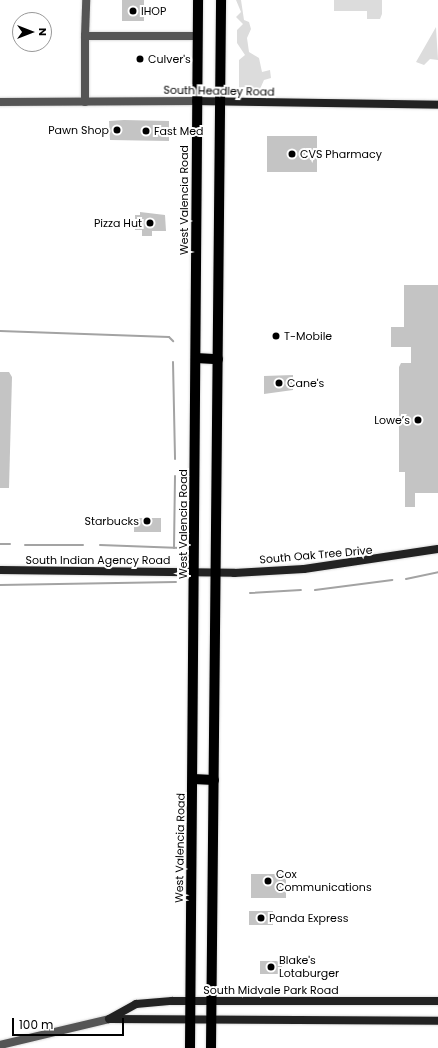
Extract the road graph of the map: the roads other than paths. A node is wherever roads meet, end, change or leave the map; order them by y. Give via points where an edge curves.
1 (86, 0) edge
2 (198, 0) edge
3 (221, 0) edge
4 (85, 36) junction
5 (197, 36) junction
6 (196, 101) junction
7 (0, 102) edge
8 (85, 102) junction
9 (220, 102) junction
10 (438, 105) edge
11 (196, 358) junction
12 (218, 359) junction
13 (438, 549) edge
14 (0, 570) edge
15 (195, 571) junction
16 (216, 572) junction
17 (193, 779) junction
18 (214, 780) junction
19 (438, 1001) edge
20 (190, 1002) junction
21 (211, 1002) junction
22 (109, 1019) junction
23 (190, 1021) junction
24 (211, 1021) junction
25 (438, 1021) edge
26 (0, 1045) edge
27 (190, 1048) edge
28 (211, 1048) edge

1 - 4 street
2 - 5 main road, West Valencia Road
3 - 9 main road
4 - 5 street
4 - 8 street
5 - 6 main road, West Valencia Road
6 - 8 street, South Headley Road
6 - 9 street, South Headley Road
6 - 11 main road, West Valencia Road
7 - 8 street, South Headley Road
9 - 10 street, South Headley Road
9 - 12 main road
11 - 12 main road
11 - 15 main road, West Valencia Road
12 - 16 main road
13 - 16 street, South Oak Tree Drive via 304,569
14 - 15 street, South Indian Agency Road
15 - 16 street, South Oak Tree Drive
15 - 17 main road, West Valencia Road
16 - 18 main road
17 - 18 main road
17 - 20 main road, West Valencia Road
18 - 21 main road
19 - 21 street, South Midvale Park Road
20 - 21 street, South Midvale Park Road
20 - 22 street, South Midvale Park Road via 136,1004
20 - 23 main road, West Valencia Road
21 - 24 main road
22 - 23 street, South Midvale Park Road
22 - 26 street, South Midvale Park Road
23 - 24 street, South Midvale Park Road
23 - 27 main road, West Valencia Road
24 - 25 street, South Midvale Park Road
24 - 28 main road

